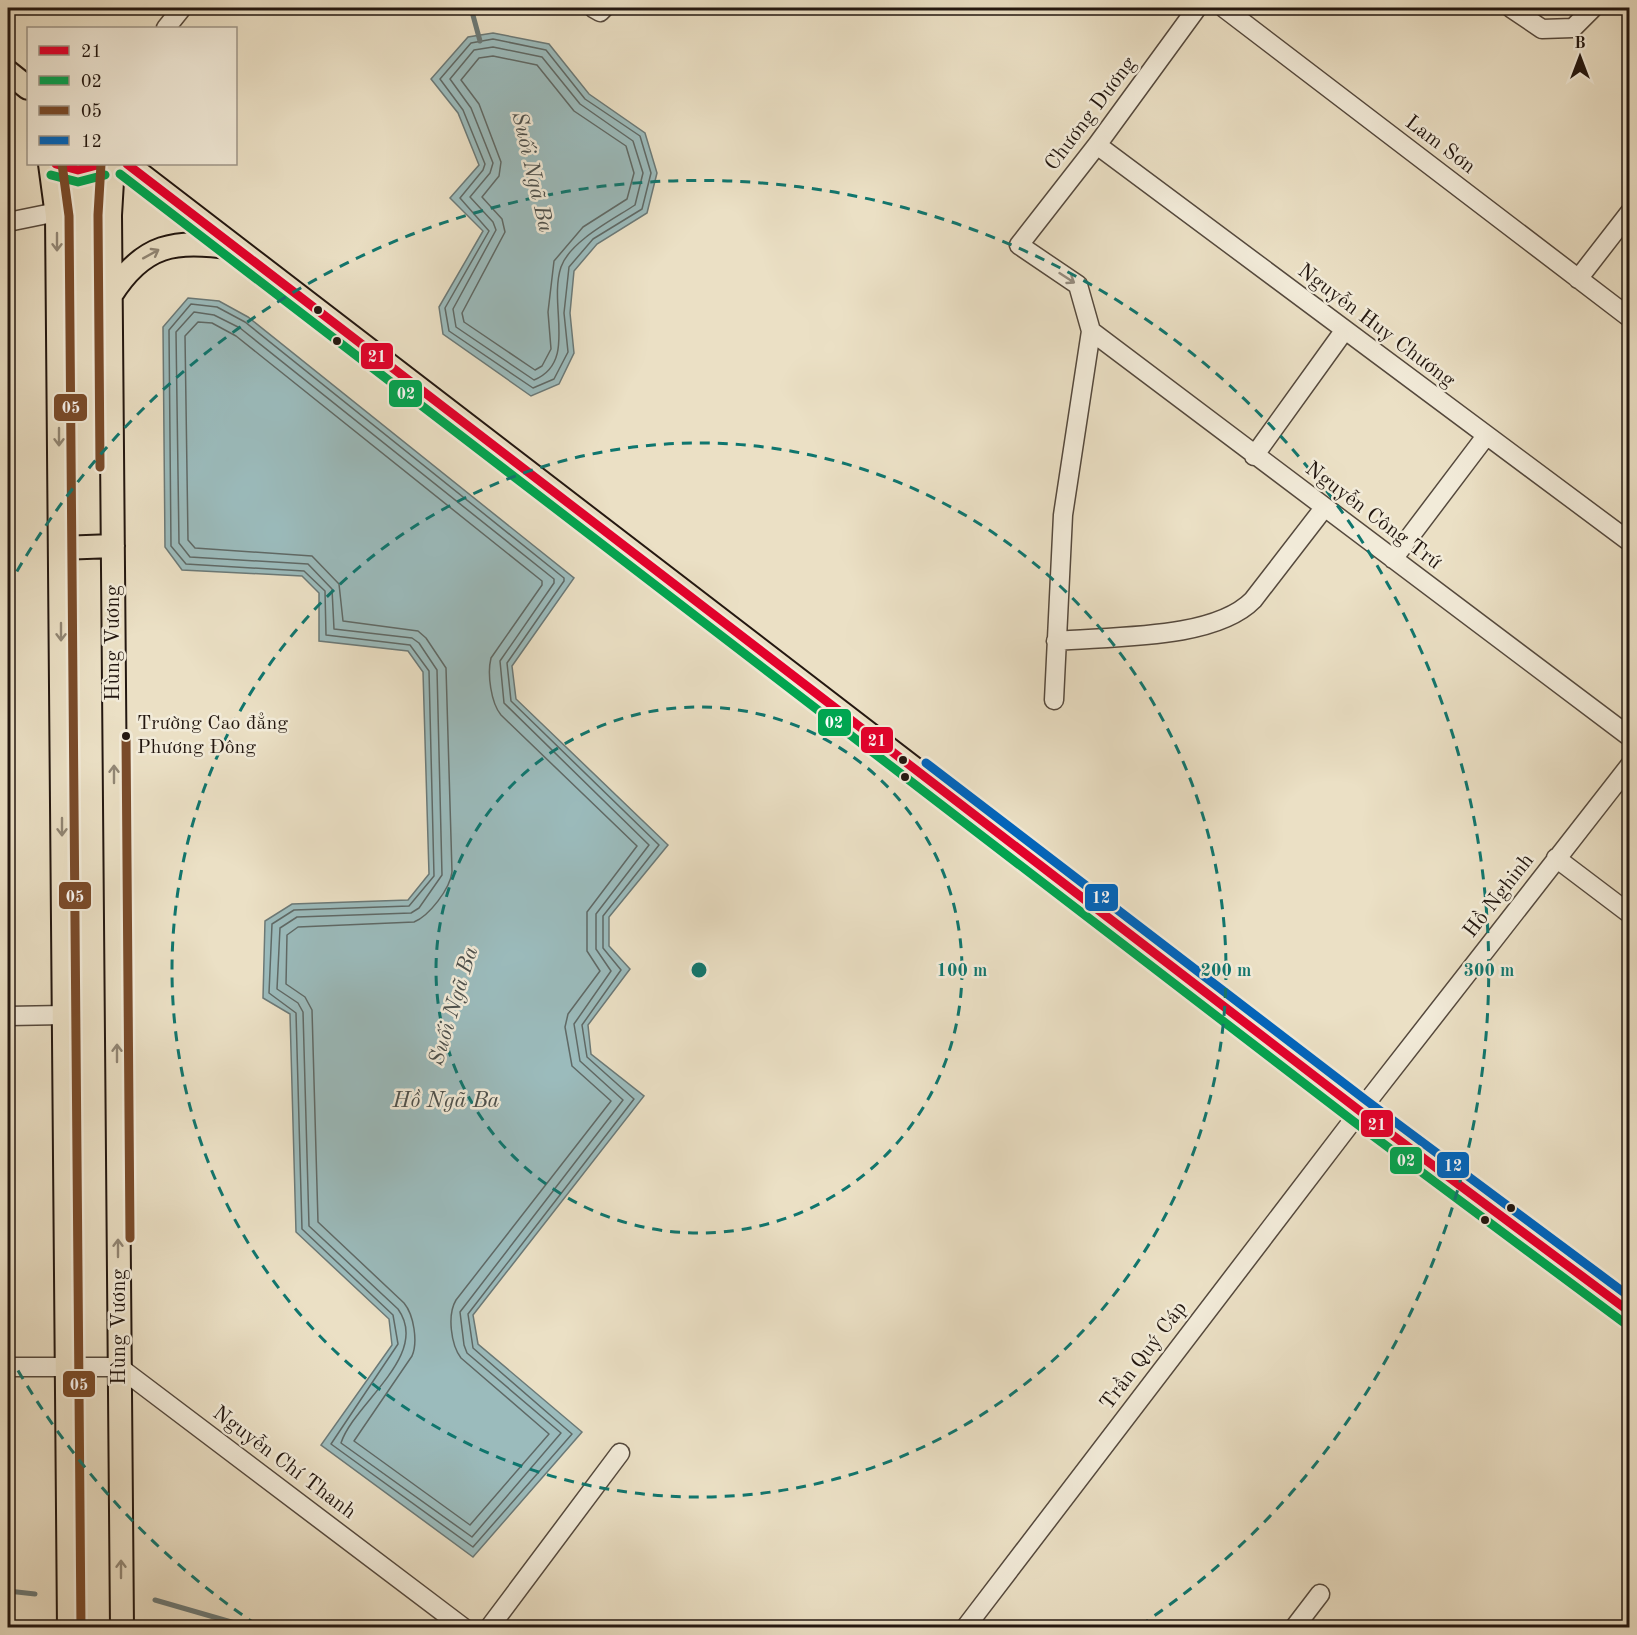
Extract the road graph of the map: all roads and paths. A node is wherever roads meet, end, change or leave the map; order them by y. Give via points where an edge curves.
1 (182, 8) edge
2 (593, 8) edge
3 (604, 8) edge
4 (1197, 8) edge
5 (1224, 8) edge
6 (1511, 8) edge
7 (1593, 8) edge
8 (167, 27) edge
9 (8, 72) edge
10 (27, 87) edge
11 (1097, 145) junction
12 (50, 165) edge
13 (59, 165) edge
14 (99, 165) edge
15 (113, 165) edge
16 (128, 165) edge
17 (57, 212) junction
18 (1629, 212) edge
19 (8, 222) edge
20 (235, 249) junction
21 (1578, 279) junction
22 (111, 295) junction
23 (1629, 318) edge
24 (1091, 331) junction
25 (1344, 331) junction
26 (1486, 436) junction
27 (1254, 456) junction
28 (1324, 508) junction
29 (1629, 542) edge
30 (113, 546) junction
31 (60, 548) junction
32 (1393, 559) junction
33 (1056, 640) junction
34 (1054, 700) dead end
35 (1629, 737) edge
36 (1629, 765) edge
37 (1556, 858) junction
38 (1629, 915) edge
39 (64, 1015) junction
40 (8, 1016) edge
41 (1360, 1111) junction
42 (1629, 1312) edge
43 (8, 1367) edge
44 (67, 1367) junction
45 (119, 1367) junction
46 (620, 1453) dead end
47 (1320, 1594) dead end
48 (974, 1624) edge
49 (69, 1628) edge
50 (122, 1628) edge
51 (464, 1628) edge
52 (489, 1628) edge
53 (1294, 1628) edge

1 - 8 street
2 - 3 street via 600,12
4 - 11 street, Chương Dương
5 - 21 street, Lam Sơn
6 - 7 street via 1542,29 1573,28
9 - 10 main road
11 -> 24 street, Chương Dương via 1019,245 1078,285
11 - 25 street, Nguyễn Huy Chương
12 - 17 main road
13 - 14 main road via 76,170
15 - 22 main road, Hùng Vương
16 - 20 main road
17 - 19 street
17 -> 31 main road
18 - 21 street
22 -> 20 main road via 125,271 161,248 207,244
20 - 41 main road
21 - 23 street, Lam Sơn
22 - 30 main road, Hùng Vương
24 - 27 street, Nguyễn Công Trứ
24 - 33 street via 1063,515
25 - 26 street, Nguyễn Huy Chương
25 - 27 street
26 - 29 street, Nguyễn Huy Chương
26 - 32 street
27 - 28 street, Nguyễn Công Trứ
28 - 32 street, Nguyễn Công Trứ
28 - 33 street via 1253,600 1217,622 1194,629
30 - 31 main road
45 -> 30 main road, Hùng Vương
31 -> 39 main road
32 - 35 street, Nguyễn Công Trứ
33 - 34 street
36 - 37 street, Hồ Nghinh
37 - 38 street
37 - 41 street, Hồ Nghinh
39 - 40 street
39 - 44 main road
41 - 42 main road
41 - 48 street, Trần Quý Cáp
43 - 44 street
44 - 45 street
44 - 49 main road
50 -> 45 main road, Hùng Vương
45 - 51 street, Nguyễn Chí Thanh
46 - 52 street
47 - 53 street

